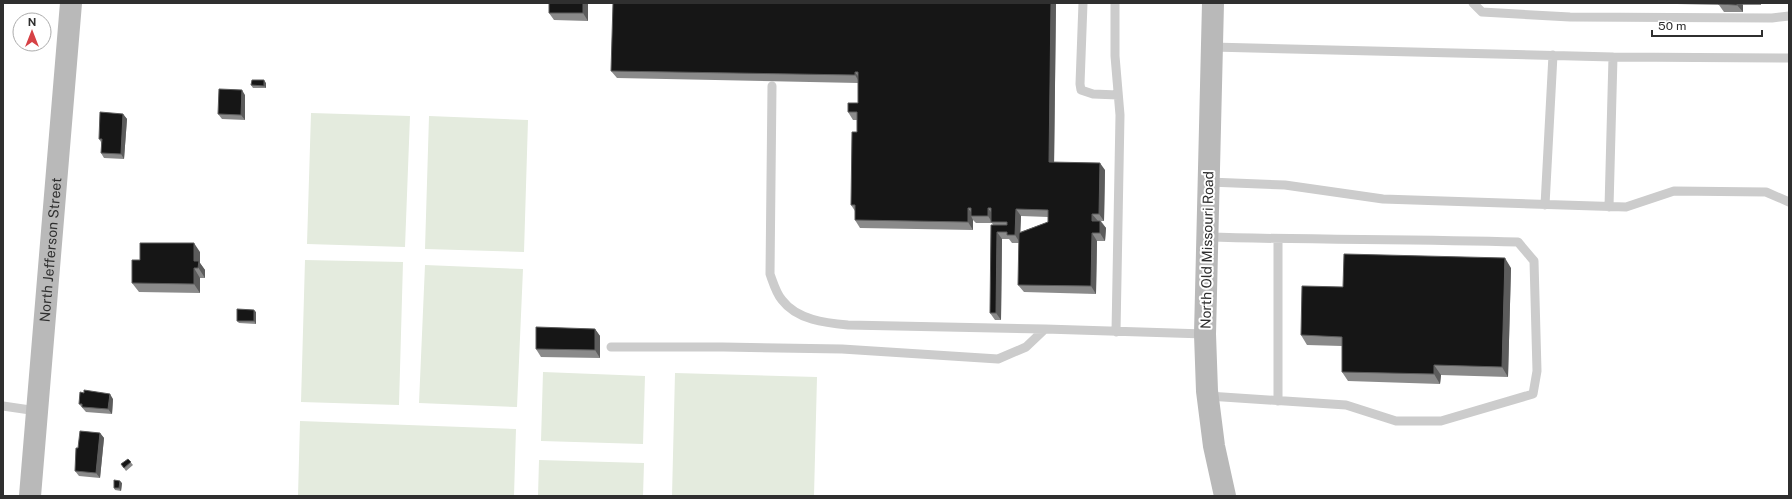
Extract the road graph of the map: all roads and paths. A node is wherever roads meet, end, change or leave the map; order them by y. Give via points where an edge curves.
1 (71, 3) edge
2 (1082, 3) edge
3 (1115, 3) edge
4 (1213, 3) edge
5 (1473, 3) edge
6 (1789, 16) edge
7 (1212, 47) junction
8 (1553, 55) junction
9 (1613, 57) junction
10 (1789, 58) edge
11 (772, 86) dead end
12 (1118, 94) junction
13 (1208, 182) junction
14 (1789, 202) edge
15 (1545, 205) junction
16 (1609, 207) junction
17 (1207, 237) junction
18 (1278, 239) junction
19 (1045, 329) junction
20 (1116, 332) junction
21 (1205, 334) junction
22 (611, 347) dead end
23 (1208, 396) junction
24 (1278, 401) junction
25 (3, 406) edge
26 (37, 411) junction
27 (30, 496) edge
28 (1225, 496) edge

1 - 26 main road, North Jefferson Street
2 - 12 lane via 1081,90 1093,94
3 - 12 lane
4 - 7 main road, North Old Missouri Road
5 - 6 lane via 1482,12 1570,17
7 - 8 lane
7 - 13 main road, North Old Missouri Road
8 - 9 lane
8 - 15 lane
9 - 10 lane
9 - 16 lane
11 - 19 lane via 770,274 782,300 799,314 822,322 848,325
12 - 20 lane via 1120,114
13 - 15 lane via 1285,185 1383,199
13 - 17 main road, North Old Missouri Road
14 - 16 lane via 1766,192 1674,191 1626,207
15 - 16 lane
17 - 18 lane
17 - 21 main road, North Old Missouri Road
18 - 24 lane
18 - 24 lane via 1518,242 1534,261 1537,371 1533,394 1441,421 1396,421 1346,405
19 - 20 lane
19 - 22 lane via 1026,347 998,358 842,349
20 - 21 lane
21 - 23 main road, North Old Missouri Road
23 - 24 lane
23 - 28 main road, North Old Missouri Road via 1214,446
25 - 26 lane
26 - 27 main road, North Jefferson Street

